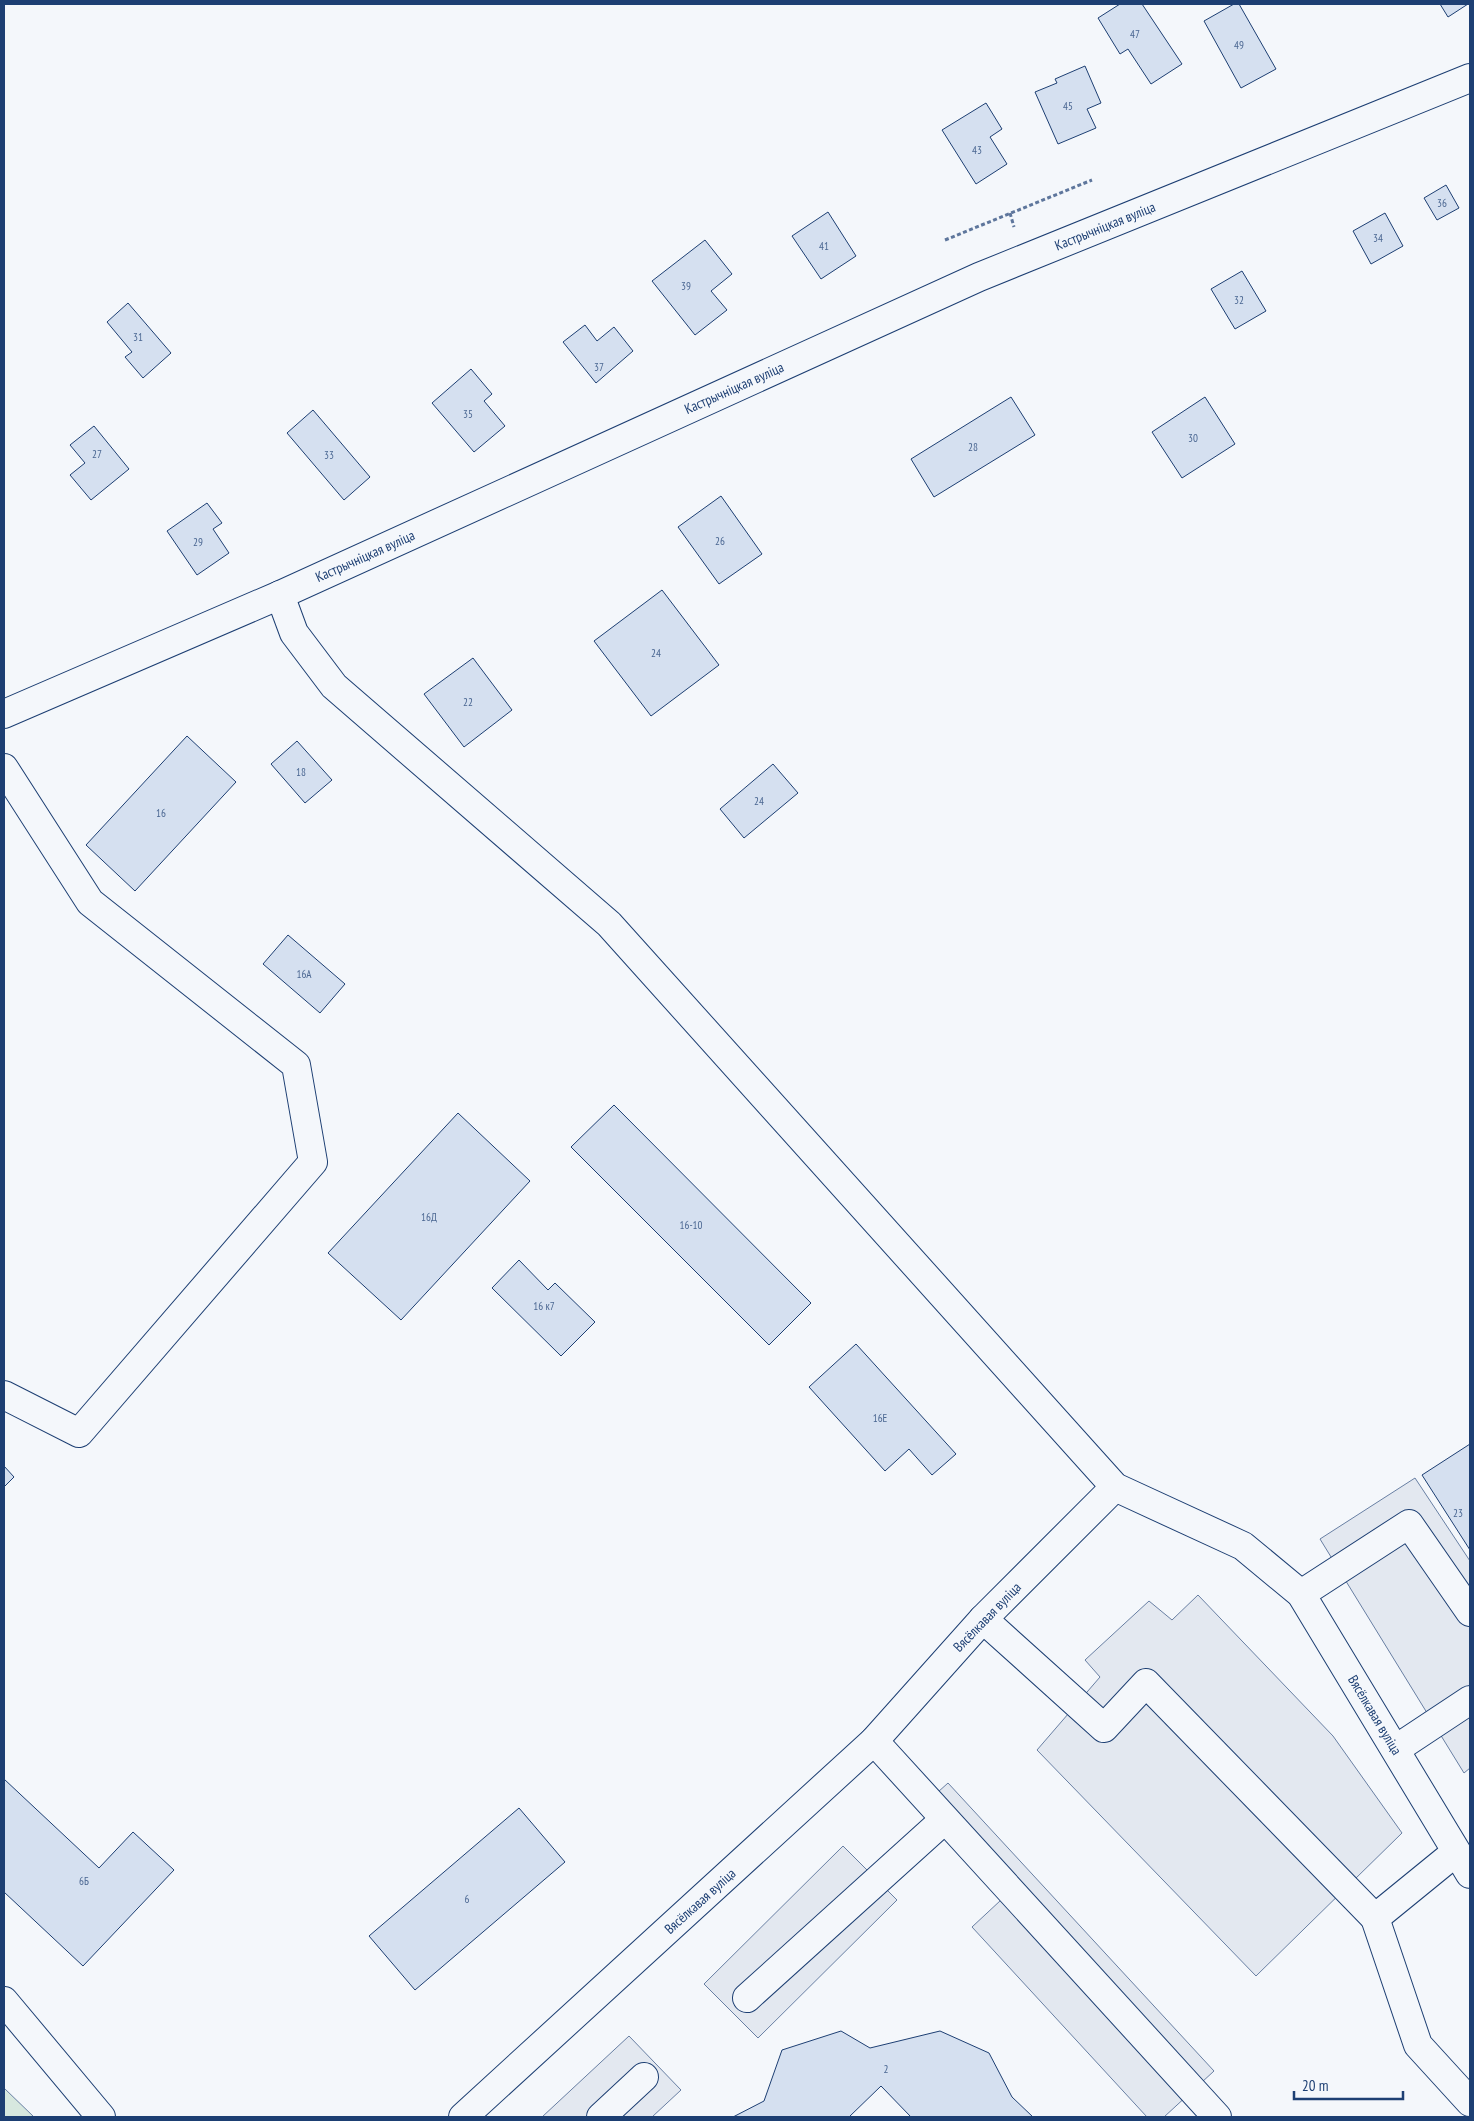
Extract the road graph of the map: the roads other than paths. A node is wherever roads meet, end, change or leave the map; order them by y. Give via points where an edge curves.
1 (1470, 78) edge
2 (280, 595) junction
3 (4, 714) edge
4 (4, 768) edge
5 (4, 1395) edge
6 (1115, 1487) junction
7 (1301, 1594) junction
8 (1470, 1612) edge
9 (983, 1619) junction
10 (1470, 1700) edge
11 (874, 1741) junction
12 (1396, 1750) junction
13 (944, 1820) junction
14 (1463, 1863) edge
15 (1375, 1918) junction
16 (747, 1998) dead end
17 (4, 2001) edge
18 (644, 2077) dead end
19 (1470, 2102) edge
20 (101, 2117) edge
21 (463, 2117) edge
22 (601, 2117) edge
23 (1217, 2117) edge

1 - 2 street, Кастрычніцкая вуліца via 979,277
2 - 3 street, Кастрычніцкая вуліца
2 - 6 street via 294,633 334,686 610,924
4 - 5 street via 90,902 296,1065 313,1162 79,1433
6 - 7 street, Вясёлкавая вуліца via 1243,1546
6 - 9 street, Вясёлкавая вуліца
7 - 8 street via 1409,1524
7 - 12 street, Вясёлкавая вуліца
9 - 11 street, Вясёлкавая вуліца
9 - 15 street via 1104,1728 1146,1684
10 - 12 street
11 - 13 street
11 - 21 street, Вясёлкавая вуліца
12 - 14 street, Вясёлкавая вуліца
13 - 16 street
13 - 23 street
14 - 15 street
15 - 19 street via 1418,2044
17 - 20 street
18 - 22 street

